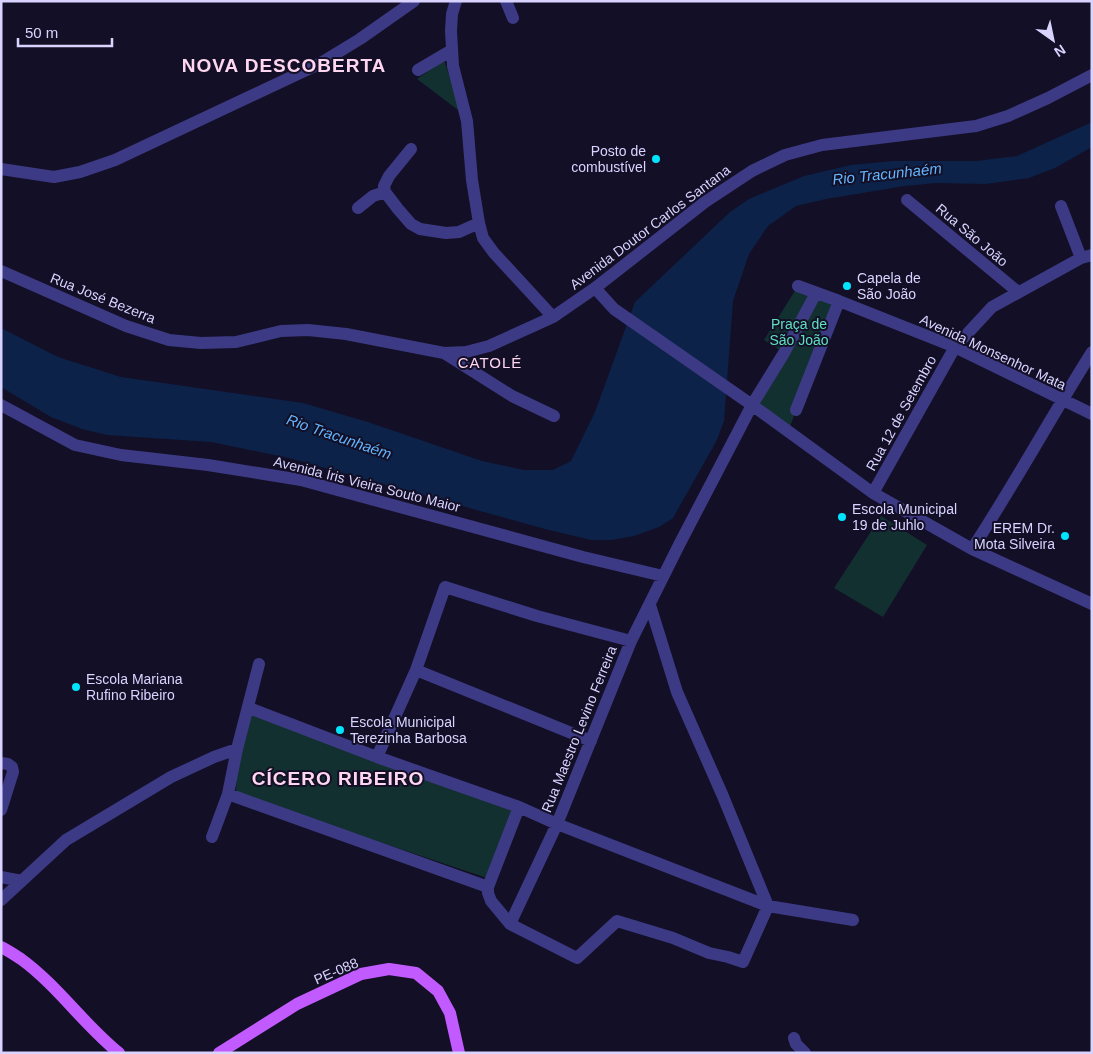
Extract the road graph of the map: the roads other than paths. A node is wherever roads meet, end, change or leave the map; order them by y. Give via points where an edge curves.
1 (414, 1) edge
2 (456, 1) edge
3 (506, 1) edge
4 (513, 18) dead end
5 (452, 50) junction
6 (418, 70) dead end
7 (1092, 75) edge
8 (411, 149) dead end
9 (1, 169) edge
10 (385, 192) junction
11 (907, 200) dead end
12 (1061, 206) dead end
13 (358, 208) dead end
14 (479, 223) junction
15 (1087, 257) edge
16 (1, 271) edge
17 (798, 286) dead end
18 (595, 288) junction
19 (1018, 292) junction
20 (816, 293) junction
21 (839, 301) junction
22 (553, 317) junction
23 (955, 347) junction
24 (1092, 352) edge
25 (444, 353) junction
26 (1061, 401) junction
27 (747, 402) junction
28 (1, 405) edge
29 (796, 410) dead end
30 (1092, 414) edge
31 (554, 416) dead end
32 (873, 493) junction
33 (972, 549) junction
34 (663, 576) junction
35 (1092, 604) edge
36 (650, 605) junction
37 (631, 641) junction
38 (259, 664) dead end
39 (416, 670) junction
40 (249, 708) junction
41 (591, 741) junction
42 (237, 749) junction
43 (377, 756) junction
44 (1, 763) edge
45 (228, 794) junction
46 (519, 807) junction
47 (1, 810) edge
48 (557, 824) junction
49 (212, 837) dead end
50 (1, 877) edge
51 (22, 881) junction
52 (488, 887) junction
53 (1, 900) edge
54 (768, 906) junction
55 (853, 920) dead end
56 (510, 924) junction
57 (1, 947) edge
58 (794, 1038) dead end
59 (119, 1053) edge
60 (219, 1053) edge
61 (458, 1053) edge
62 (805, 1053) edge

1 - 9 street via 319,64 115,160 80,172 54,176
2 - 5 street via 452,14
3 - 4 street
5 - 6 street
5 - 14 street via 467,121
7 - 18 street, Avenida Doutor Carlos Santana via 1008,116 976,126 822,145 785,155 752,171 705,202
8 - 10 street via 389,176
10 - 13 street via 373,196
10 - 14 street via 411,224 420,229 459,232
11 - 19 street, Rua São João
12 - 15 street
14 - 22 street via 488,246
15 - 19 street, Rua 12 de Setembro
16 - 25 street, Rua José Bezerra via 126,326 169,340 236,342 281,331 308,330
17 - 20 street, Avenida Monsenhor Mata
18 - 22 street, Avenida Doutor Carlos Santana
18 - 27 street via 614,309
19 - 23 street, Rua 12 de Setembro via 992,307
20 - 21 street, Avenida Monsenhor Mata
20 - 27 street, Rua Maestro Levino Ferreira via 784,352
21 - 23 street, Avenida Monsenhor Mata
21 - 29 street
22 - 25 street, Avenida Doutor Carlos Santana via 489,346
23 - 26 street, Avenida Monsenhor Mata
23 - 32 street, Rua 12 de Setembro
24 - 26 street
25 - 31 street via 512,396
26 - 30 street, Avenida Monsenhor Mata
26 - 33 street via 999,509
27 - 32 street
27 - 34 street, Rua Maestro Levino Ferreira
28 - 34 street, Avenida Íris Vieira Souto Maior via 75,445 122,455 301,480
32 - 33 street
33 - 35 street
34 - 36 street, Rua Maestro Levino Ferreira
36 - 37 street, Rua Maestro Levino Ferreira
36 - 54 street via 677,692
37 - 39 street via 445,587
37 - 41 street, Rua Maestro Levino Ferreira
38 - 40 street
39 - 41 street
39 - 43 street
40 - 42 street
40 - 43 street, Rua Maestro Levino Ferreira
41 - 48 street, Rua Maestro Levino Ferreira
42 - 45 street
42 - 51 street via 171,777 110,812 66,840
43 - 46 street, Rua Maestro Levino Ferreira
44 - 47 street via 8,764 13,772
45 - 49 street
45 - 52 street
46 - 48 street, Rua Maestro Levino Ferreira
46 - 52 street
48 - 54 street
48 - 56 street
50 - 51 street
51 - 53 street
52 - 56 street via 491,900
54 - 55 street
54 - 56 street via 743,962 617,921 577,958
57 - 59 main road via 32,968 61,994
58 - 62 street
60 - 61 main road, PE-088 via 297,1004 361,974 389,969 416,973 438,991 450,1013

